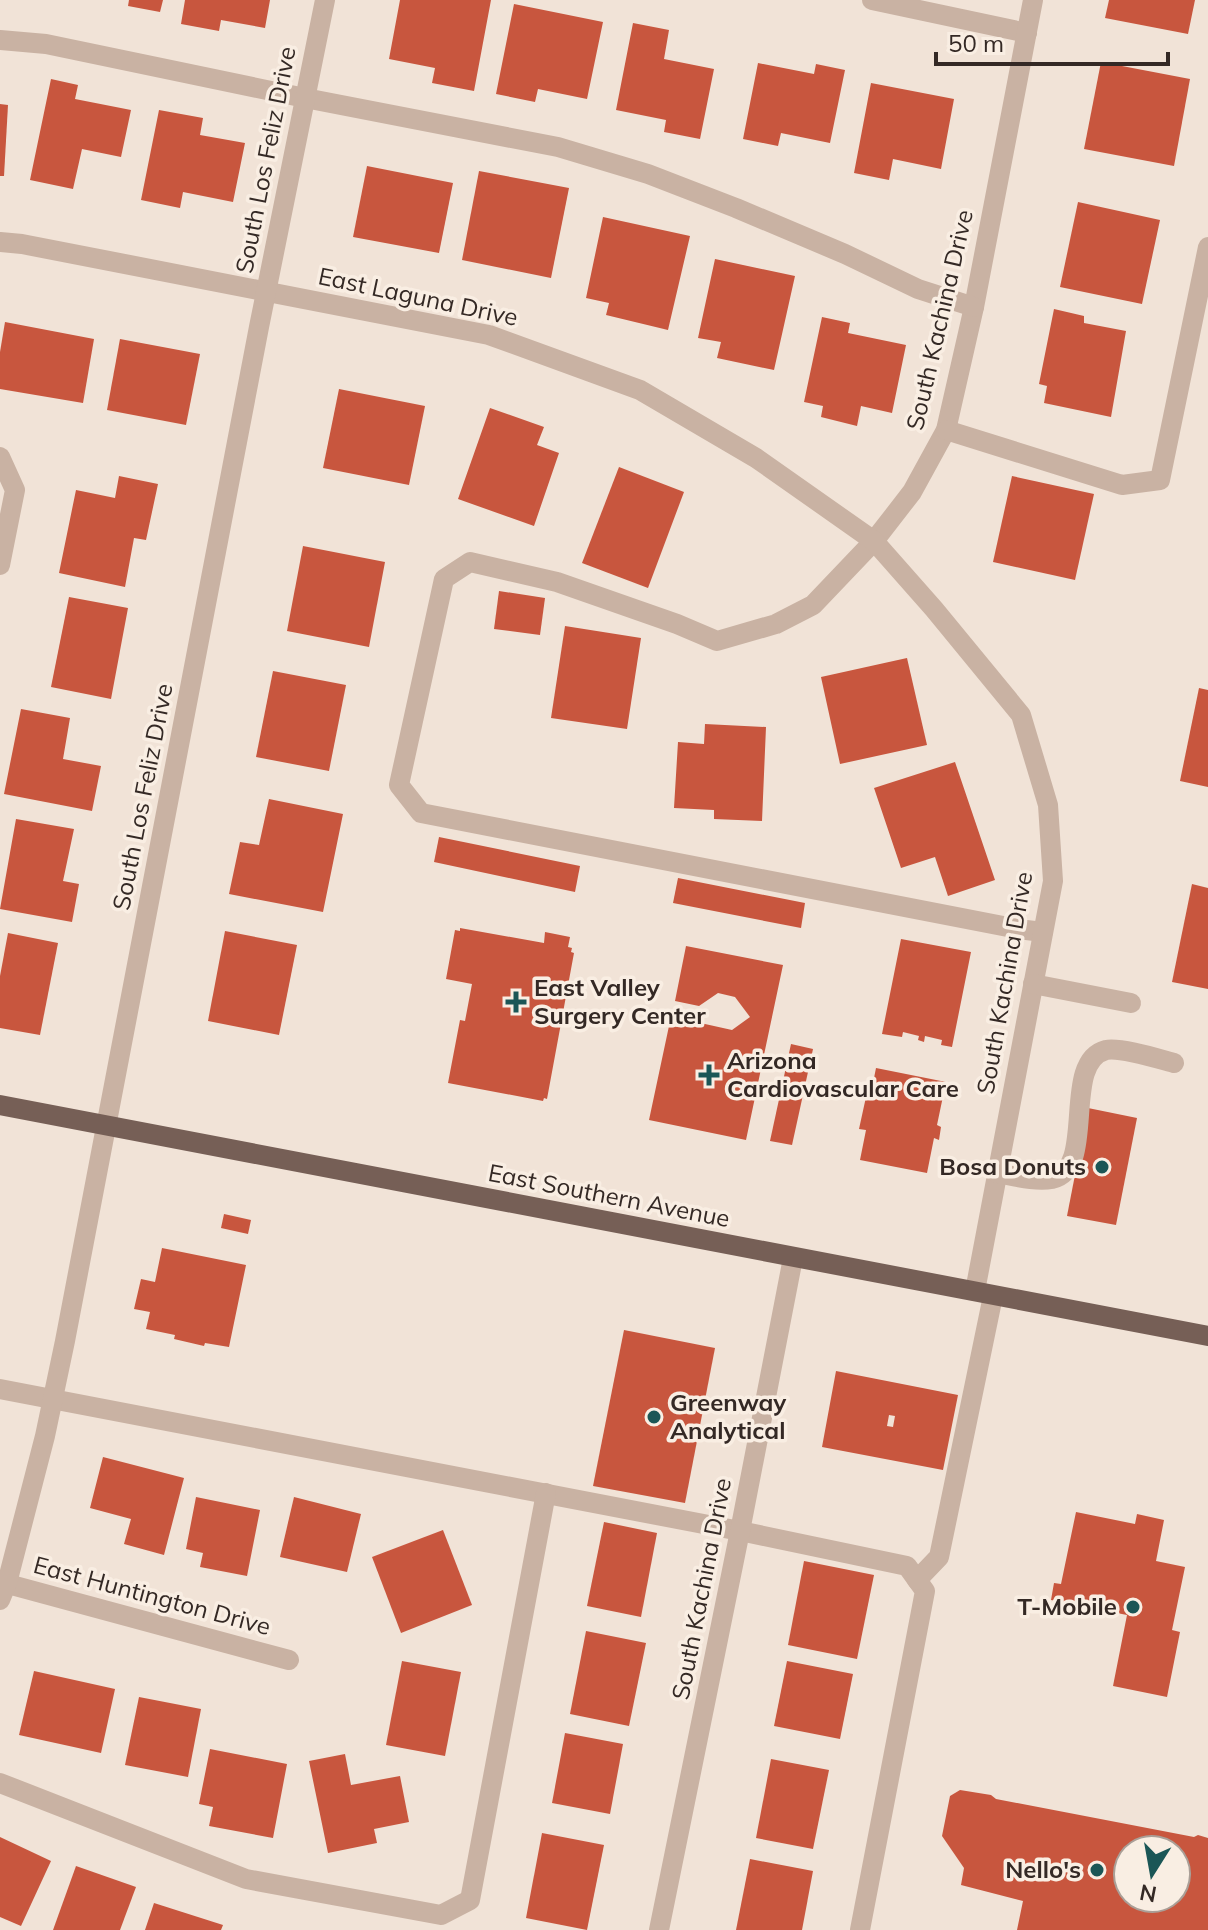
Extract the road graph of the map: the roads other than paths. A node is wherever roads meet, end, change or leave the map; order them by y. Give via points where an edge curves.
1 (325, 0) edge
2 (872, 0) edge
3 (1033, 0) edge
4 (1027, 33) junction
5 (0, 40) edge
6 (305, 98) junction
7 (0, 242) edge
8 (1208, 247) edge
9 (266, 291) junction
10 (974, 307) junction
11 (946, 430) junction
12 (0, 457) edge
13 (874, 541) junction
14 (0, 565) edge
15 (1043, 932) junction
16 (1033, 984) junction
17 (1131, 1003) dead end
18 (1174, 1063) dead end
19 (0, 1105) edge
20 (106, 1125) junction
21 (997, 1173) junction
22 (793, 1258) junction
23 (984, 1293) junction
24 (1208, 1336) edge
25 (0, 1389) edge
26 (53, 1399) junction
27 (546, 1493) junction
28 (740, 1531) junction
29 (917, 1580) junction
30 (2, 1589) edge
31 (289, 1660) dead end
32 (0, 1783) edge
33 (659, 1930) edge
34 (860, 1930) edge

1 - 6 street, South Los Feliz Drive
2 - 4 street
3 - 4 street, South Kachina Drive
4 - 10 street, South Kachina Drive
5 - 6 street via 46,44
6 - 9 street, South Los Feliz Drive
6 - 10 street via 558,147 648,174 918,289
7 - 9 street, East Laguna Drive
8 - 11 street via 1160,480 1122,485
9 - 13 street, East Laguna Drive via 489,335 640,390 756,458
9 - 20 street, South Los Feliz Drive
10 - 11 street, South Kachina Drive
11 - 13 street, South Kachina Drive via 912,492
12 - 14 street via 15,490
13 - 15 street, South Kachina Drive via 1021,715 1048,805 1053,881
13 - 15 street via 813,605 776,624 717,641 557,582 470,562 444,579 399,785 421,813
15 - 16 street, South Kachina Drive
16 - 17 street
16 - 21 street, South Kachina Drive
18 - 21 street via 1118,1050 1096,1056 1082,1081 1068,1169 1055,1179 1041,1180
19 - 20 main road, East Southern Avenue
20 - 22 main road, East Southern Avenue
20 - 26 street, South Los Feliz Drive
21 - 23 street, South Kachina Drive
22 - 23 main road, East Southern Avenue
22 - 28 street, South Kachina Drive
23 - 24 main road, East Southern Avenue
23 - 29 street, South Kachina Drive via 939,1557
25 - 26 street
26 - 27 street
26 - 30 street, South Los Feliz Drive
27 - 28 street
27 - 32 street via 470,1900 441,1915 246,1879
28 - 29 street via 907,1566
28 - 33 street, South Kachina Drive
29 - 34 street via 925,1591
30 - 31 street, East Huntington Drive

